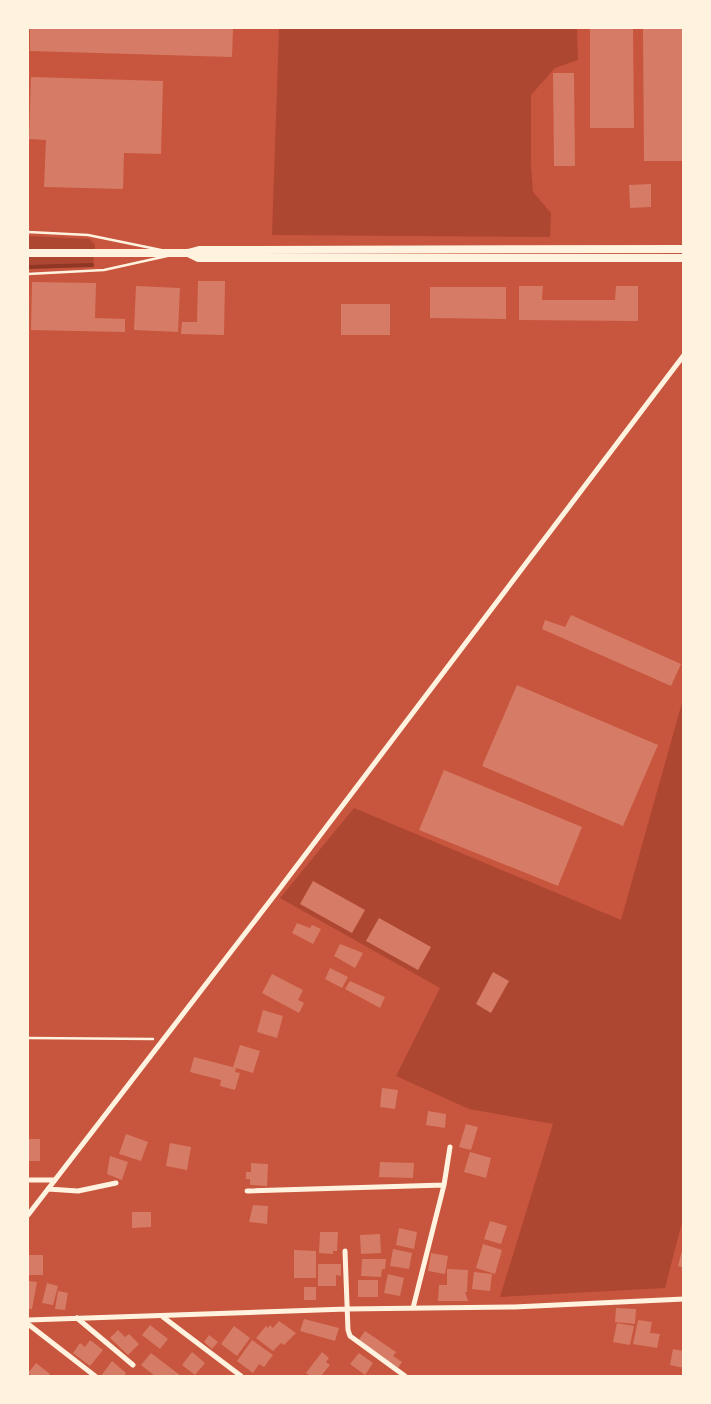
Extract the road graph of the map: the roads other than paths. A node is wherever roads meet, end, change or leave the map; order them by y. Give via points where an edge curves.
1 (28, 232) edge
2 (684, 249) edge
3 (28, 253) edge
4 (188, 253) junction
5 (180, 254) junction
6 (684, 258) edge
7 (28, 274) edge
8 (684, 355) edge
9 (28, 1038) edge
10 (153, 1039) dead end
11 (450, 1147) dead end
12 (28, 1180) edge
13 (54, 1180) junction
14 (116, 1182) dead end
15 (444, 1184) junction
16 (48, 1189) junction
17 (247, 1190) dead end
18 (28, 1215) edge
19 (345, 1251) dead end
20 (684, 1299) edge
21 (413, 1308) junction
22 (346, 1309) junction
23 (163, 1316) junction
24 (77, 1318) junction
25 (28, 1320) edge
26 (28, 1324) edge
27 (134, 1365) dead end
28 (95, 1376) edge
29 (242, 1376) edge
30 (405, 1376) edge

1 - 5 lane via 88,236
2 - 4 main road via 199,250
3 - 5 main road
4 - 5 main road
4 - 6 main road via 198,258
5 - 7 lane via 104,270
8 - 13 street
9 - 10 lane
11 - 15 street
12 - 13 street
13 - 16 street
14 - 16 street via 78,1191
15 - 17 street
15 - 21 street
16 - 18 street
19 - 22 street
20 - 21 street
21 - 22 street
22 - 23 street
22 - 30 street via 348,1330 353,1340
23 - 24 street
23 - 29 street
24 - 25 street
24 - 27 street
26 - 28 street

